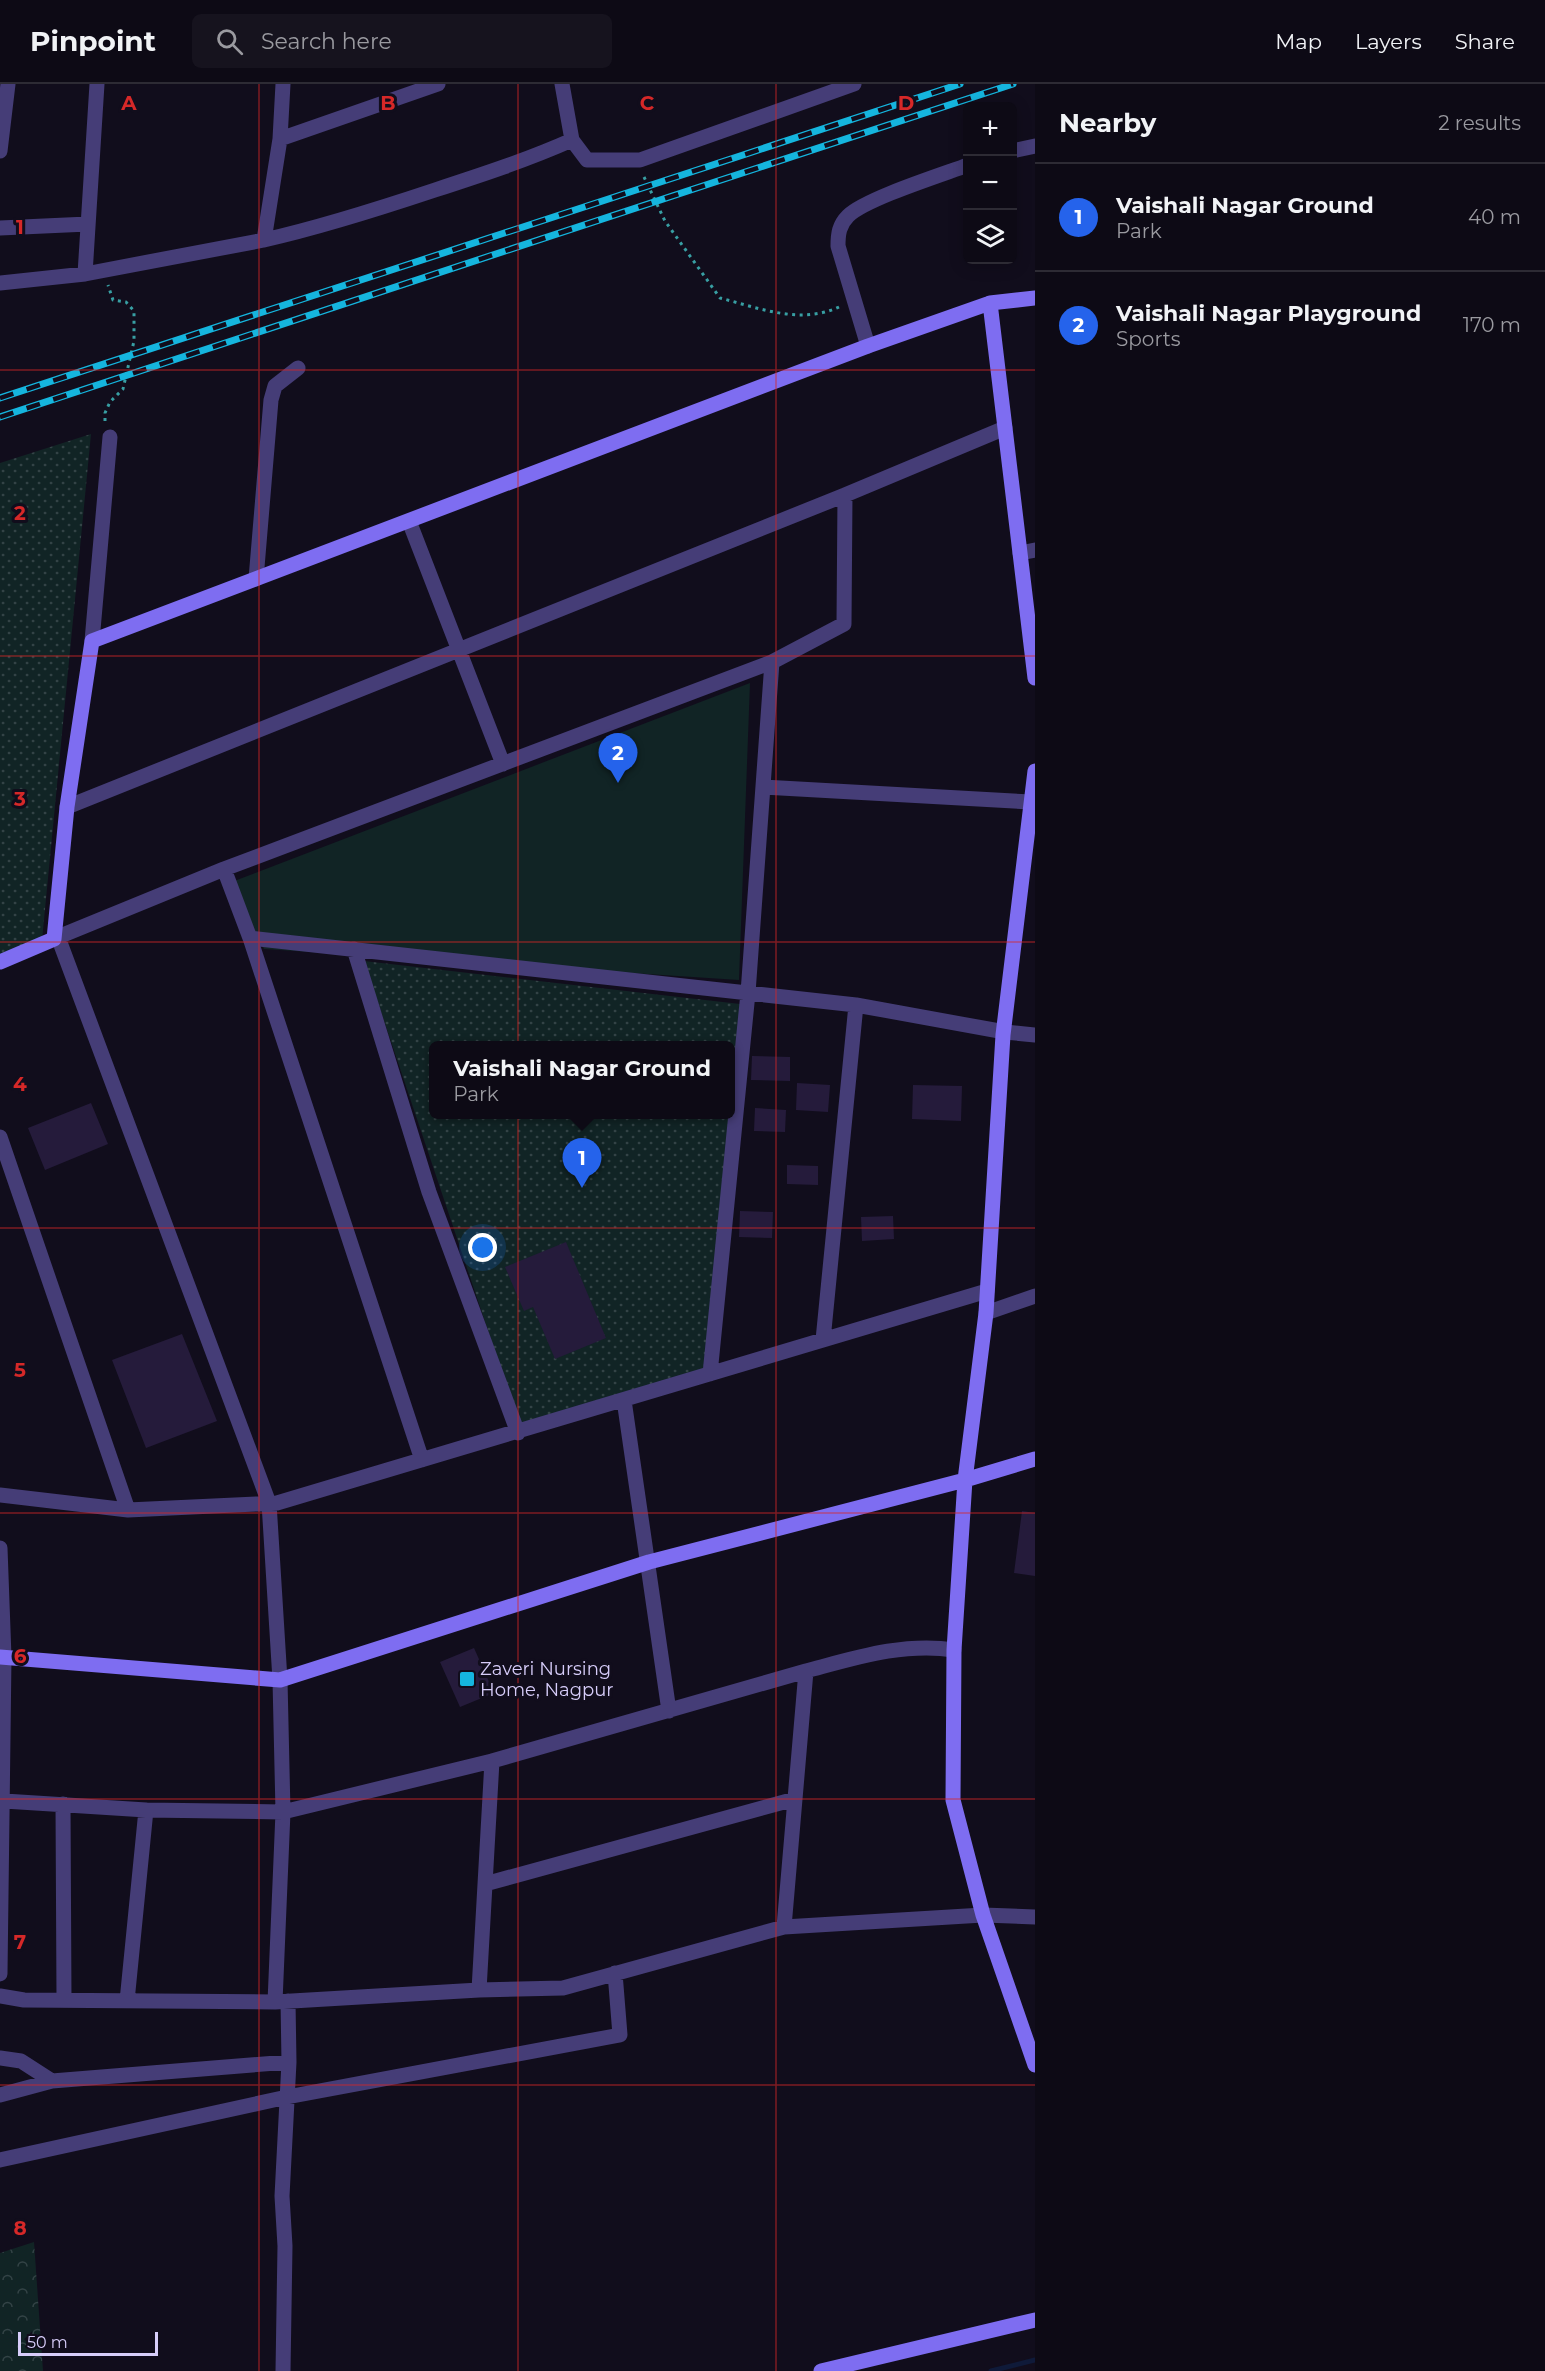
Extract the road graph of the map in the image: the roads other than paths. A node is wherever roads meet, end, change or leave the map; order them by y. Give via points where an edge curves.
1 (8, 84) edge
2 (97, 84) edge
3 (283, 84) edge
4 (438, 84) edge
5 (562, 84) edge
6 (854, 84) edge
7 (280, 139) junction
8 (572, 140) junction
9 (1035, 146) edge
10 (1017, 150) edge
11 (0, 151) edge
12 (963, 167) edge
13 (88, 224) junction
14 (0, 228) edge
15 (264, 240) junction
16 (85, 274) junction
17 (0, 283) edge
18 (1035, 298) edge
19 (990, 303) junction
20 (868, 346) junction
21 (298, 368) dead end
22 (1005, 428) junction
23 (110, 437) road end
24 (844, 495) junction
25 (409, 521) junction
26 (1028, 551) edge
27 (256, 579) junction
28 (92, 641) junction
29 (457, 650) junction
30 (772, 662) junction
31 (1035, 678) edge
32 (503, 764) junction
33 (1035, 771) edge
34 (763, 787) junction
35 (1031, 802) junction
36 (67, 807) junction
37 (224, 869) junction
38 (56, 938) junction
39 (250, 938) junction
40 (354, 949) junction
41 (0, 962) edge
42 (748, 993) junction
43 (856, 1005) junction
44 (1005, 1032) junction
45 (1035, 1035) edge
46 (0, 1137) edge
47 (987, 1291) junction
48 (1035, 1296) edge
49 (986, 1313) junction
50 (823, 1340) junction
51 (710, 1374) junction
52 (624, 1400) junction
53 (518, 1433) junction
54 (1035, 1459) edge
55 (422, 1460) junction
56 (965, 1480) junction
57 (0, 1494) edge
58 (269, 1503) junction
59 (128, 1510) junction
60 (0, 1548) edge
61 (649, 1562) junction
62 (954, 1650) junction
63 (2, 1657) edge
64 (807, 1671) junction
65 (280, 1680) junction
66 (669, 1711) junction
67 (492, 1761) junction
68 (795, 1799) junction
69 (4, 1801) junction
70 (63, 1804) junction
71 (146, 1810) junction
72 (283, 1812) junction
73 (485, 1884) junction
74 (983, 1915) junction
75 (1, 1917) edge
76 (1035, 1917) edge
77 (784, 1927) junction
78 (615, 1973) junction
79 (0, 1974) edge
80 (479, 1990) junction
81 (0, 1996) edge
82 (64, 2000) junction
83 (128, 2001) junction
84 (281, 2002) junction
85 (0, 2058) edge
86 (289, 2062) junction
87 (1035, 2065) edge
88 (52, 2081) junction
89 (0, 2095) edge
90 (287, 2097) junction
91 (0, 2160) edge
92 (1035, 2320) edge
93 (283, 2371) edge
94 (821, 2371) edge

1 - 11 street
2 - 13 street
3 - 7 street
4 - 7 street
5 - 8 street
6 - 8 street via 640,160 587,160
7 - 15 street
8 - 15 street via 532,158 399,202 315,229
9 - 10 street
12 - 20 street via 868,204 848,216 838,229 838,246
13 - 14 street
13 - 16 street
15 - 16 street
16 - 17 street
18 - 19 street
19 - 20 street
19 - 22 street
20 - 25 street
21 - 27 street via 275,386 271,400
22 - 24 street
22 - 26 street
23 - 28 street
24 - 29 street
24 - 30 street via 844,624
25 - 27 street
25 - 29 street
26 - 31 street
27 - 28 street
28 - 36 street
29 - 32 street
29 - 36 street
30 - 32 street
30 - 34 street
32 - 37 street
33 - 35 street
34 - 35 street
34 - 42 street
35 - 44 street
36 - 38 street
37 - 38 street
37 - 39 street
38 - 41 street
38 - 58 street
39 - 40 street
39 - 55 street
40 - 42 street
40 - 53 street via 429,1192
42 - 43 street
42 - 51 street
43 - 44 street
43 - 50 street
44 - 45 street
44 - 47 street
46 - 59 street
47 - 49 street
47 - 50 street
48 - 49 street
49 - 56 street
50 - 51 street
51 - 52 street
52 - 53 street
52 - 61 street
53 - 55 street
54 - 56 street
55 - 58 street
56 - 61 street
56 - 62 street
57 - 59 street
58 - 59 street
58 - 65 street
60 - 63 street
61 - 65 street
61 - 66 street
62 - 64 street via 928,1646
62 - 74 street via 953,1800
63 - 65 street
63 - 69 street
64 - 66 street
64 - 68 street
65 - 72 street
66 - 67 street
67 - 72 street
67 - 73 street
68 - 73 street
68 - 77 street
69 - 70 street
69 - 75 street
70 - 71 street
70 - 82 street
71 - 72 street
71 - 83 street
72 - 84 street
73 - 80 street
74 - 76 street
74 - 77 street
74 - 87 street
75 - 79 street
77 - 78 street
78 - 80 street via 563,1988
78 - 90 street via 620,2035
80 - 84 street
81 - 82 street
82 - 83 street
83 - 84 street
84 - 86 street
85 - 88 street via 21,2061
86 - 88 street
86 - 90 street
88 - 89 street
90 - 91 street
90 - 93 street via 282,2196
92 - 94 street

